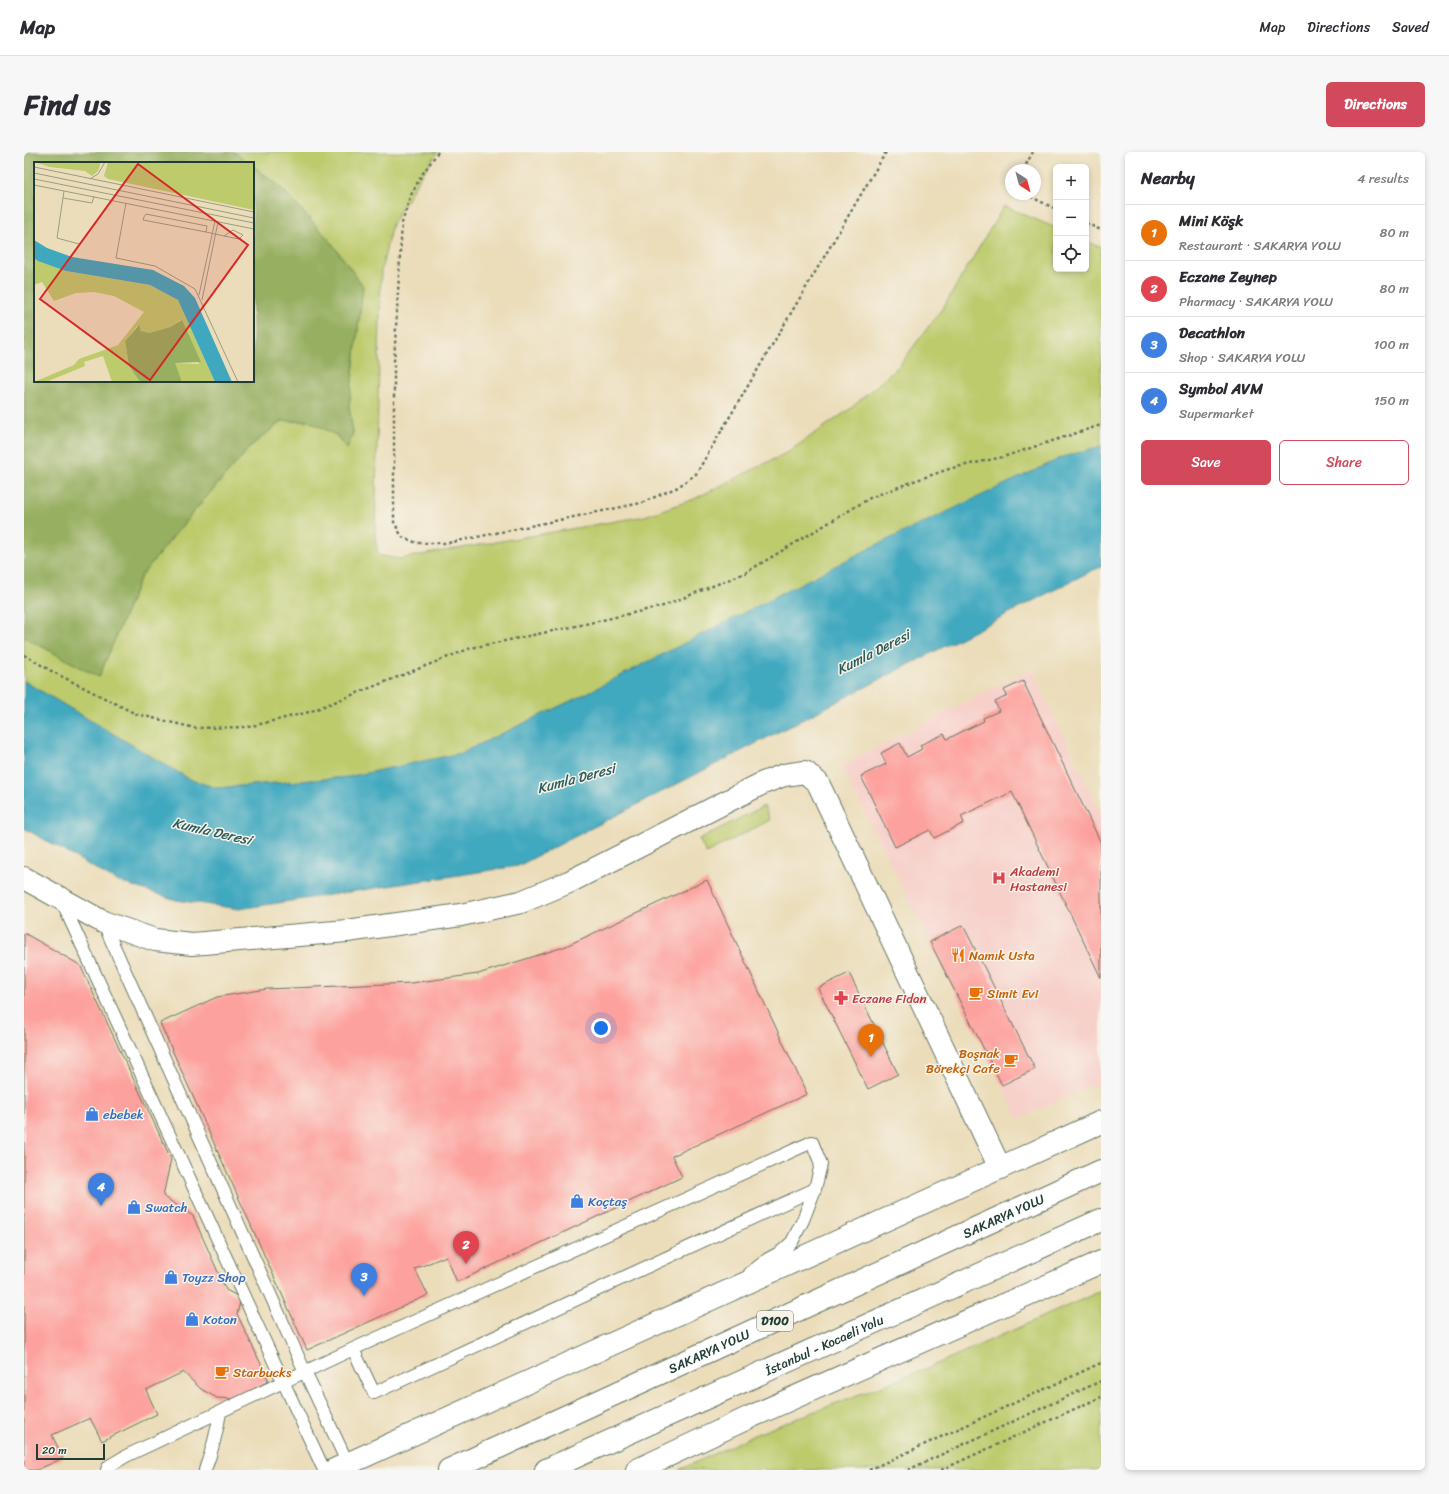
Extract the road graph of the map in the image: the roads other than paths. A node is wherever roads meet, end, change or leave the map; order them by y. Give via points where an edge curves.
1 (24, 878) edge
2 (61, 899) junction
3 (103, 922) junction
4 (1101, 1122) edge
5 (1000, 1168) junction
6 (1101, 1171) edge
7 (815, 1189) junction
8 (1101, 1220) edge
9 (1101, 1262) edge
10 (723, 1294) junction
11 (353, 1349) junction
12 (305, 1372) junction
13 (283, 1382) junction
14 (220, 1412) junction
15 (341, 1467) edge
16 (107, 1470) edge
17 (205, 1470) edge
18 (324, 1470) edge
19 (449, 1470) edge
20 (546, 1470) edge
21 (637, 1470) edge

1 - 2 main road
2 - 3 main road
2 - 13 lane
3 - 5 main road via 155,940 192,944 347,932 462,916 521,902 569,882 763,783 784,775 805,772 818,783
3 - 12 lane
4 - 5 main road
5 - 10 main road
6 - 19 main road, SAKARYA YOLU / D100
7 - 10 lane via 792,1242
7 - 11 lane via 374,1393
7 - 11 lane via 821,1164 812,1142
8 - 20 main road, İstanbul - Kocaeli Yolu
9 - 21 main road
10 - 15 main road
11 - 12 lane
12 - 13 lane
12 - 15 lane
13 - 14 lane
13 - 18 lane
14 - 16 lane via 126,1456 109,1466
14 - 17 lane via 211,1455

